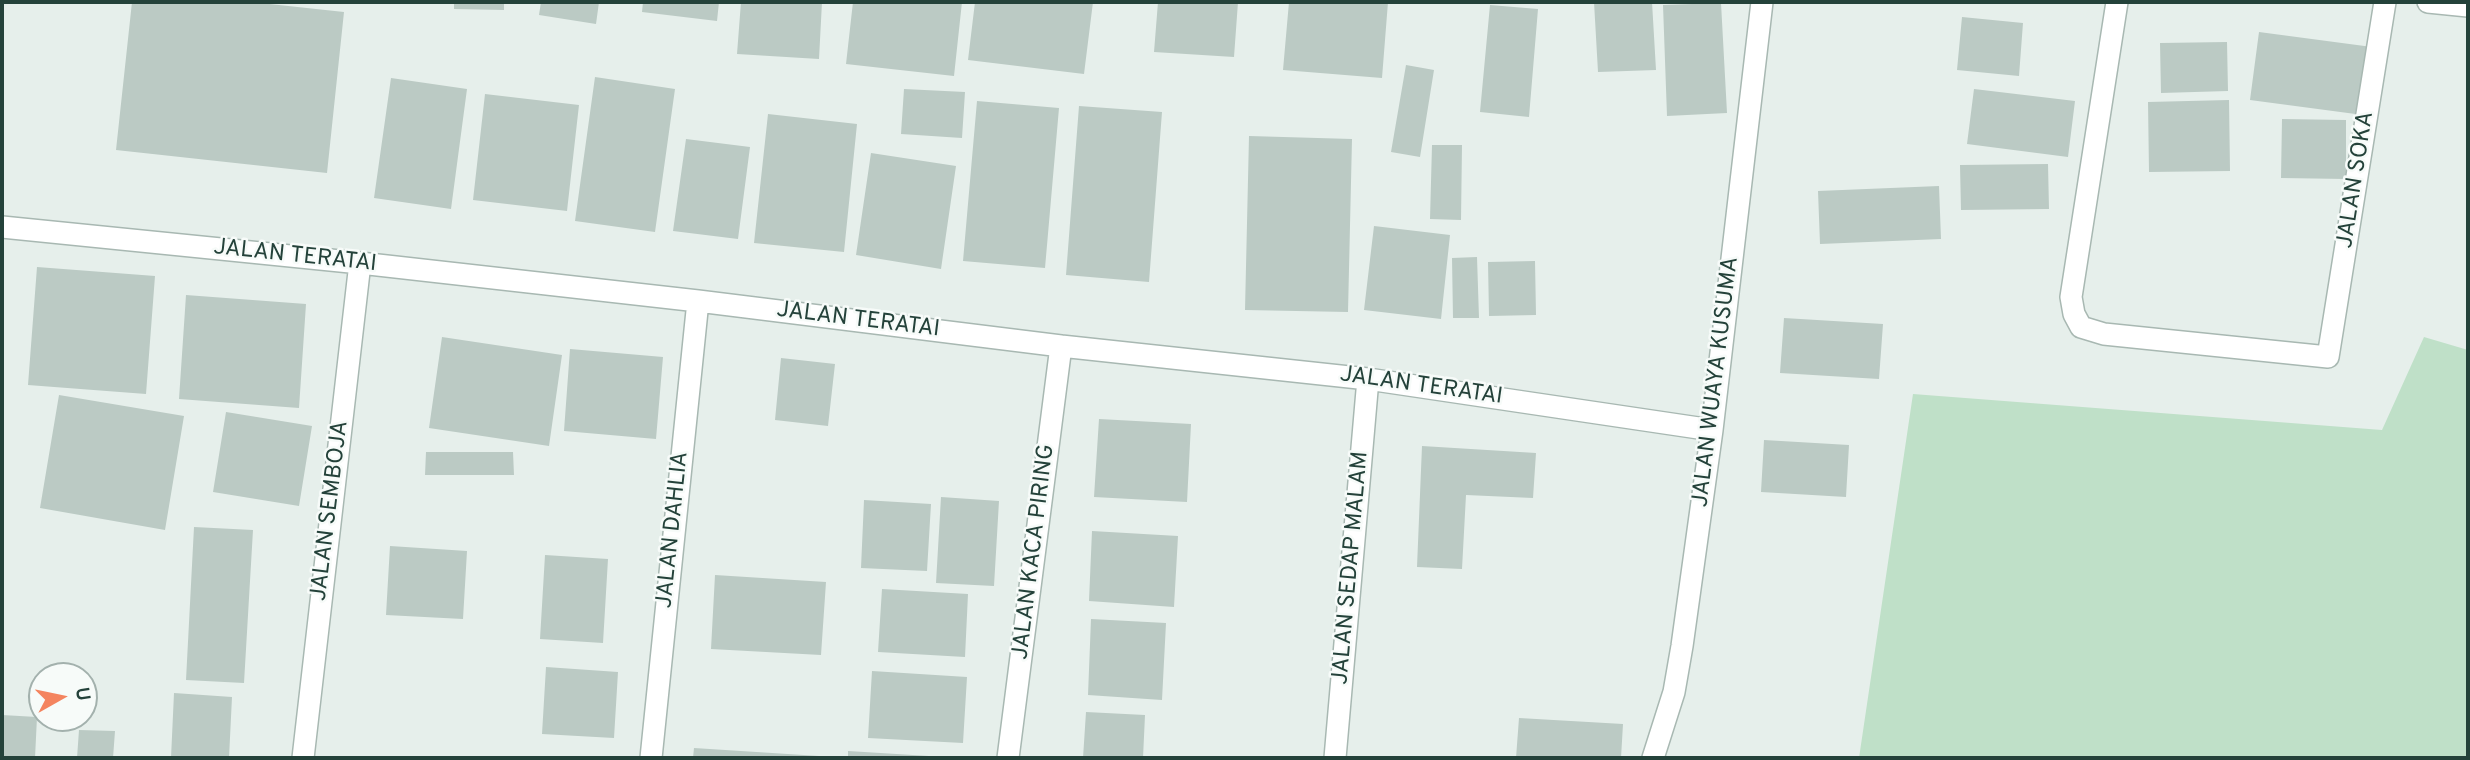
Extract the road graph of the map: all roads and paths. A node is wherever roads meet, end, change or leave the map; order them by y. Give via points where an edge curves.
1 (1762, 2) edge
2 (2117, 2) edge
3 (2385, 2) edge
4 (2428, 2) edge
5 (2468, 6) edge
6 (2, 226) edge
7 (360, 263) junction
8 (698, 301) junction
9 (1061, 345) junction
10 (1368, 379) junction
11 (1712, 430) junction
12 (303, 758) edge
13 (650, 758) edge
14 (1009, 758) edge
15 (1335, 758) edge
16 (1653, 758) edge

1 - 11 street, JALAN WUAYA KUSUMA
2 - 3 street, JALAN SOKA via 2071,297 2081,327 2104,334 2328,357
4 - 5 street
6 - 7 street, JALAN TERATAI
7 - 8 street, JALAN TERATAI
7 - 12 street, JALAN SEMBOJA
8 - 9 street, JALAN TERATAI
8 - 13 street, JALAN DAHLIA
9 - 10 street, JALAN TERATAI
9 - 14 street, JALAN KACA PIRING
10 - 11 street, JALAN TERATAI
10 - 15 street, JALAN SEDAP MALAM
11 - 16 street, JALAN WUAYA KUSUMA via 1676,681

